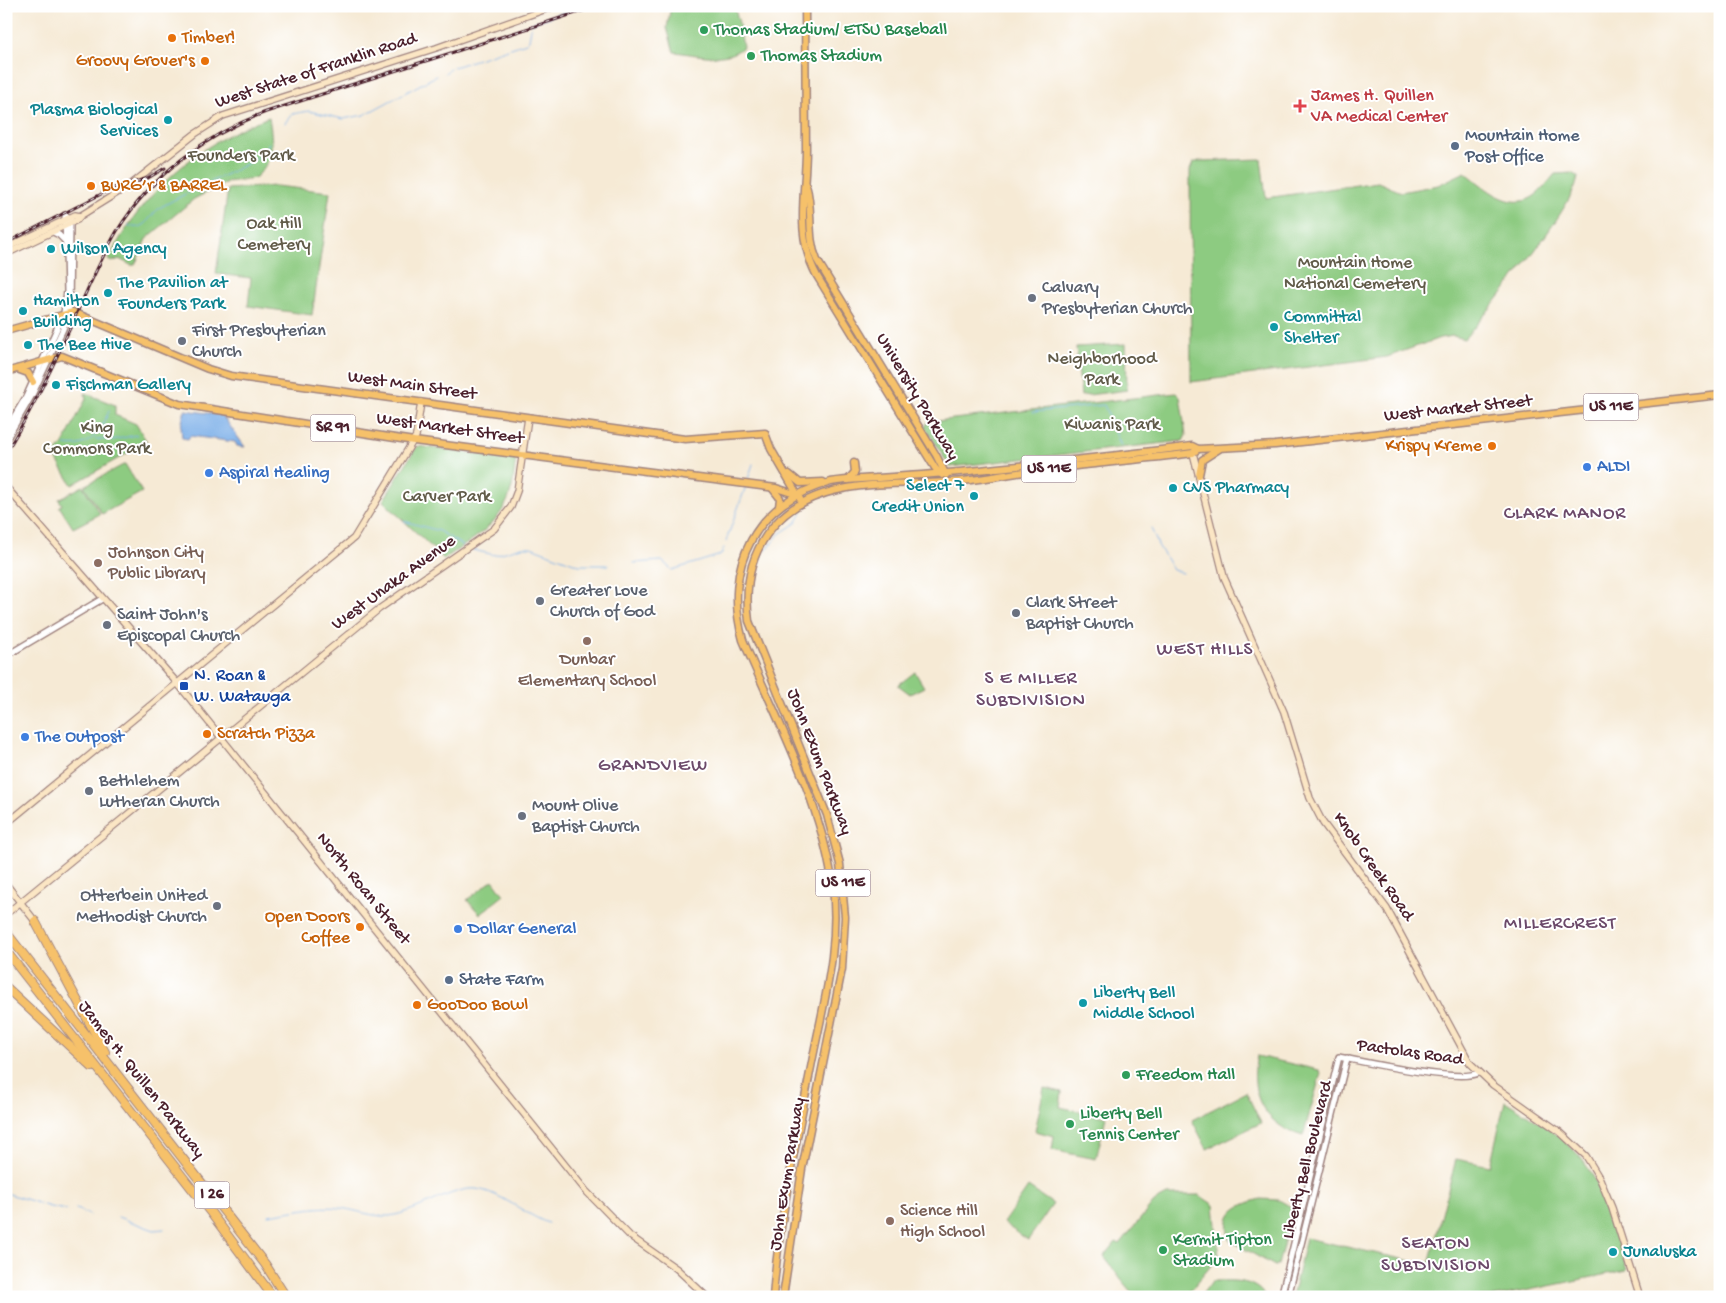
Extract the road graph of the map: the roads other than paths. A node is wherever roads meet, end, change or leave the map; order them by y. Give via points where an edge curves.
1 (555, 6) edge
2 (805, 6) edge
3 (67, 222) junction
4 (53, 232) junction
5 (66, 242) junction
6 (6, 248) edge
7 (6, 254) edge
8 (67, 313) junction
9 (6, 331) edge
10 (46, 360) junction
11 (16, 369) junction
12 (6, 372) edge
13 (33, 382) junction
14 (1720, 395) edge
15 (421, 402) junction
16 (528, 418) junction
17 (6, 430) edge
18 (6, 440) edge
19 (414, 441) junction
20 (1221, 448) junction
21 (1196, 451) junction
22 (523, 454) junction
23 (854, 463) dead end
24 (783, 468) junction
25 (943, 474) junction
26 (1199, 475) junction
27 (848, 480) junction
28 (790, 481) junction
29 (948, 481) junction
30 (832, 482) junction
31 (866, 486) joint
32 (6, 487) edge
33 (771, 487) junction
34 (784, 489) junction
35 (798, 495) junction
36 (802, 502) junction
37 (778, 508) junction
38 (102, 599) junction
39 (6, 656) edge
40 (178, 684) junction
41 (221, 738) junction
42 (6, 824) edge
43 (6, 884) edge
44 (21, 903) junction
45 (6, 914) edge
46 (35, 921) joint
47 (6, 932) edge
48 (6, 951) edge
49 (6, 987) edge
50 (1339, 1057) joint
51 (1347, 1058) junction
52 (112, 1068) junction
53 (100, 1073) junction
54 (1478, 1073) junction
55 (778, 1255) junction
56 (789, 1256) junction
57 (273, 1297) edge
58 (286, 1297) edge
59 (707, 1297) edge
60 (773, 1297) edge
61 (783, 1297) edge
62 (1281, 1297) edge
63 (1288, 1297) edge
64 (1640, 1297) edge

1 - 3 main road, West State of Franklin Road via 229,114 195,134 133,183
2 - 25 main road, University Parkway via 806,184 803,235 810,262 911,429
3 - 4 main road, West State of Franklin Road
3 - 5 street
3 - 6 main road, West State of Franklin Road
3 - 8 street via 71,294
4 - 5 street
4 - 7 main road, West State of Franklin Road
5 - 8 street
8 - 9 main road
8 - 10 street
8 - 15 main road, West Main Street / SR 91 via 84,315 222,374
10 - 11 main road, SR 91
10 - 13 street
10 - 18 street
10 - 19 main road, West Market Street / SR 91 via 62,356 179,404
11 - 12 main road, SR 91
11 - 13 main road via 28,373
13 - 17 street
14 - 20 main road, West Market Street / US 11E via 1275,445
15 - 16 main road, West Main Street / SR 91
15 - 19 main road
16 - 22 main road, West Unaka Avenue
16 - 24 main road, West Main Street / SR 91 via 685,439 764,433
19 - 22 main road, West Market Street / SR 91
19 - 40 main road via 354,538
20 - 21 main road, West Market Street / US 11E
20 - 26 main road via 1202,460
21 - 25 main road, West Market Street / US 11E via 1192,446
21 - 26 main road, Knob Creek Road
21 - 29 main road, West Market Street / US 11E
22 - 33 main road, West Market Street / SR 91
22 - 41 main road, West Unaka Avenue via 511,507 494,529 379,609
23 - 27 main road via 855,472
24 - 28 main road, SR 91
24 - 30 main road via 800,483
25 - 27 main road, West Market Street / US 11E
25 - 29 main road, University Parkway
26 - 54 main road, Knob Creek Road via 1224,577 1281,703 1310,798 1327,828 1377,893 1404,937 1457,1041
27 - 30 main road, John Exum Parkway / US 11E
28 - 34 main road via 790,486
28 - 35 main road, SR 91
29 - 31 main road, West Market Street / US 11E
30 - 35 main road, John Exum Parkway / US 11E
31 - 36 main road, John Exum Parkway / US 11E via 843,488
32 - 38 main road, North Roan Street
33 - 34 main road, West Market Street / SR 91
33 - 37 main road via 779,496
34 - 35 main road, West Market Street / SR 91
35 - 36 main road
35 - 37 main road, John Exum Parkway / US 11E
36 - 56 main road, John Exum Parkway / US 11E via 778,521 760,544 747,594 753,637 828,816 844,895 842,969 802,1169
37 - 55 main road, John Exum Parkway / US 11E via 746,549 737,584 737,617 742,640 818,819 830,872 835,916 828,989 792,1159
38 - 39 street
38 - 40 main road, North Roan Street
40 - 41 main road, North Roan Street
40 - 42 main road
41 - 44 main road, West Unaka Avenue
41 - 59 main road, North Roan Street via 586,1191 630,1236 677,1269
43 - 44 main road
44 - 45 main road, West Unaka Avenue
44 - 46 main road
46 - 52 highway
47 - 52 highway, James H. Quillen Parkway / I 26
48 - 53 highway, James H. Quillen Parkway / I 26
49 - 53 highway
50 - 51 street, Pactolas Road
50 - 62 street, Liberty Bell Boulevard
51 - 54 street, Pactolas Road via 1384,1067 1433,1073 1470,1076
51 - 63 street, Liberty Bell Boulevard
52 - 58 highway, James H. Quillen Parkway / I 26 via 265,1264
53 - 57 highway, James H. Quillen Parkway / I 26
54 - 64 main road, Knob Creek Road via 1560,1132 1586,1156 1612,1208
55 - 56 main road
55 - 60 main road, John Exum Parkway / US 11E
56 - 61 main road, John Exum Parkway / US 11E

